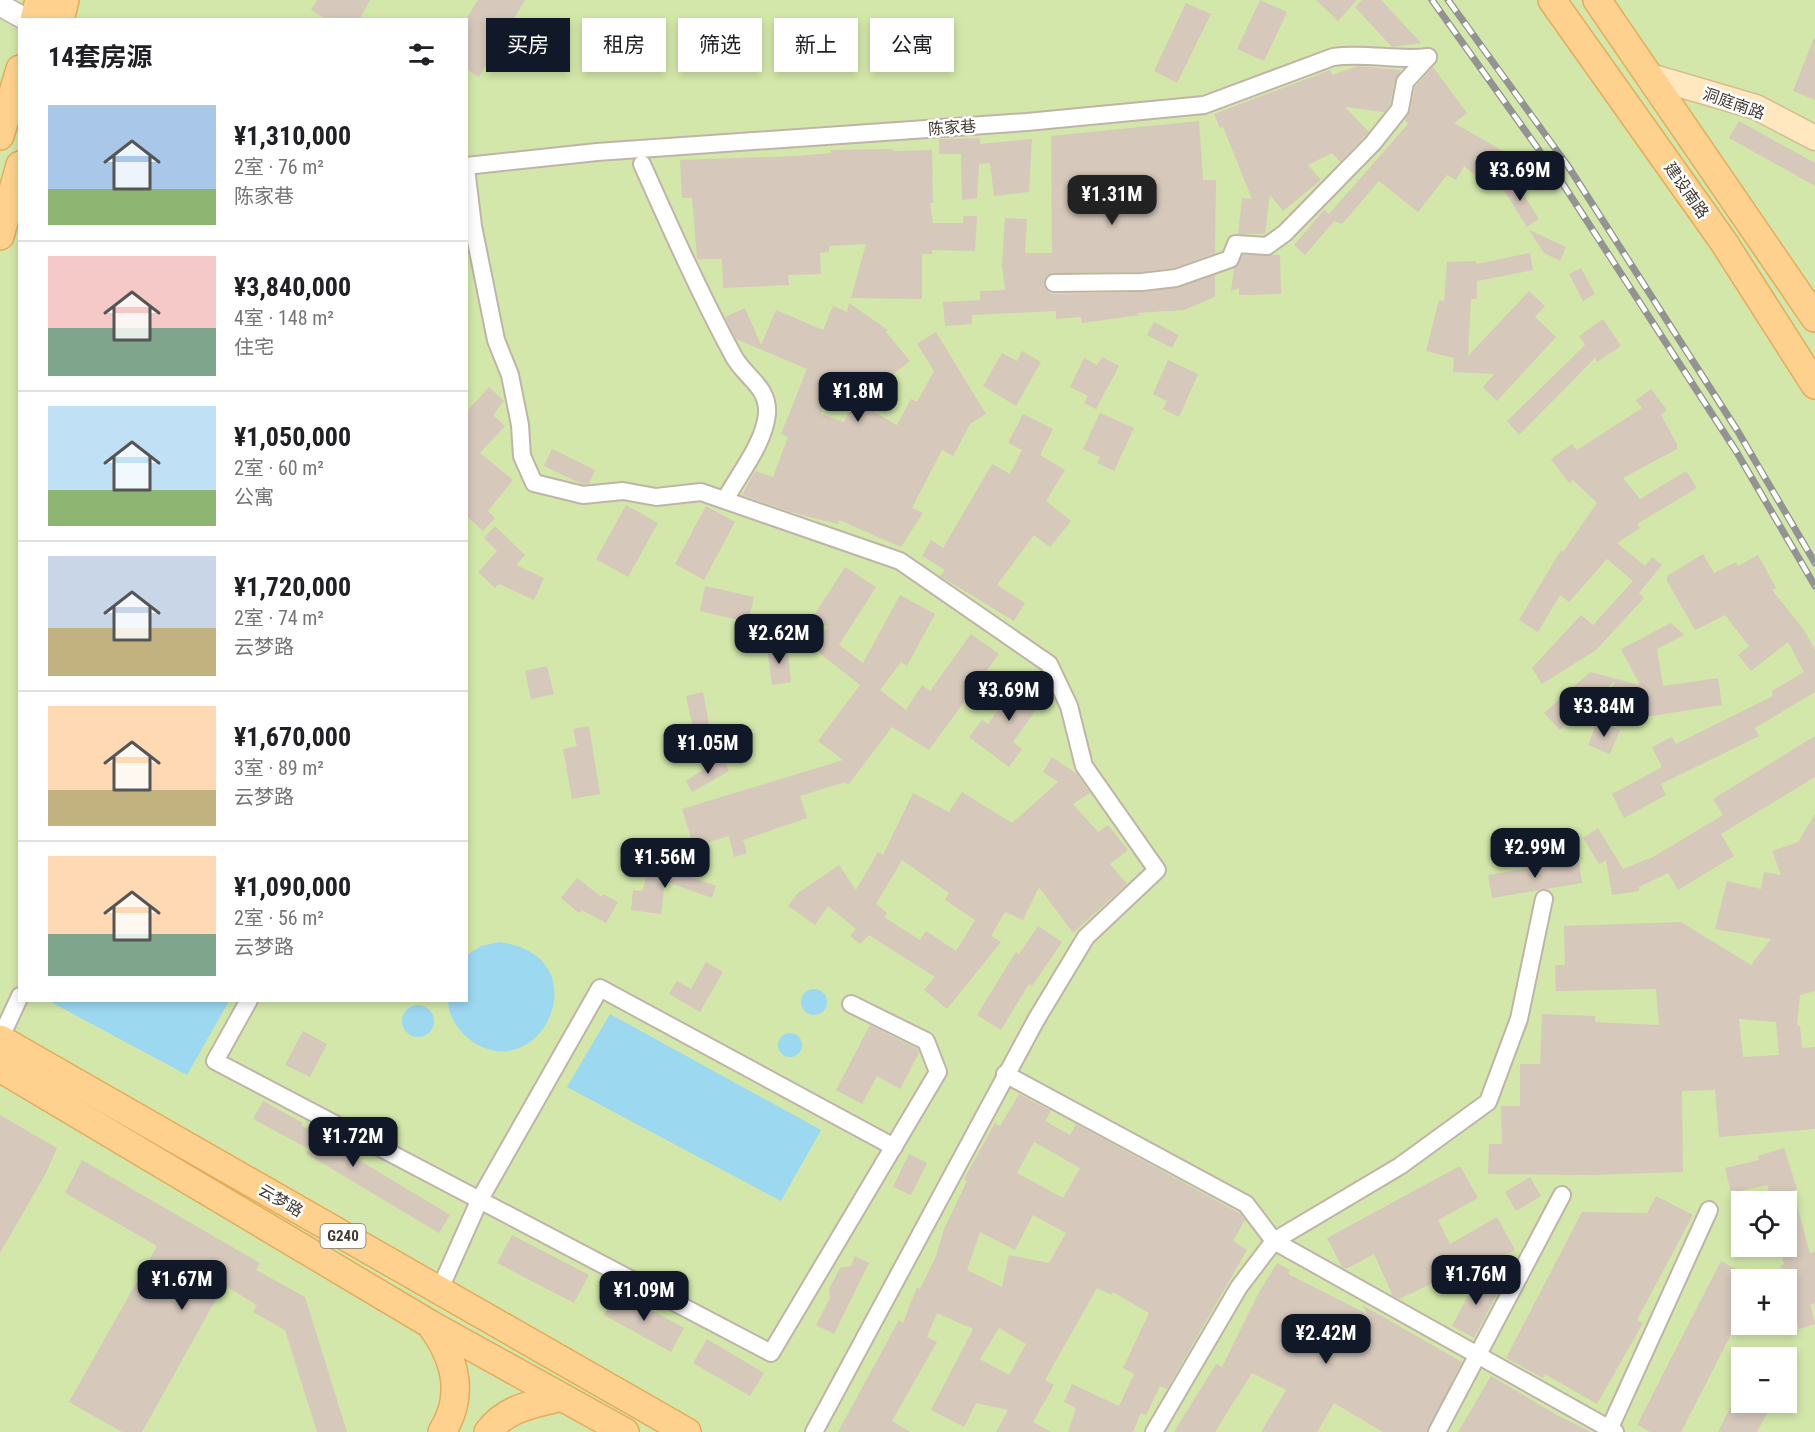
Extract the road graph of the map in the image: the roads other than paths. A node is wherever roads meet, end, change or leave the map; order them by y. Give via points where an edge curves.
1 (39, 0) edge
2 (65, 0) edge
3 (1552, 0) edge
4 (1597, 0) edge
5 (0, 5) edge
6 (23, 18) edge
7 (34, 18) edge
8 (60, 18) edge
9 (18, 76) edge
10 (1650, 76) junction
11 (0, 136) edge
12 (1815, 138) edge
13 (642, 164) dead end
14 (468, 167) edge
15 (18, 172) edge
16 (468, 184) edge
17 (0, 236) edge
18 (1054, 283) dead end
19 (1815, 318) edge
20 (1815, 385) edge
21 (725, 500) junction
22 (1544, 899) dead end
23 (18, 1000) edge
24 (248, 1002) edge
25 (851, 1004) dead end
26 (0, 1039) edge
27 (0, 1068) edge
28 (1005, 1074) junction
29 (894, 1147) junction
30 (1562, 1195) dead end
31 (480, 1199) junction
32 (1709, 1210) dead end
33 (1274, 1242) junction
34 (439, 1291) junction
35 (430, 1324) junction
36 (1478, 1358) junction
37 (561, 1397) junction
38 (1611, 1431) edge
39 (442, 1432) edge
40 (488, 1432) edge
41 (625, 1432) edge
42 (687, 1432) edge
43 (814, 1432) edge
44 (1154, 1432) edge
45 (1437, 1432) edge

1 - 7 main road
2 - 8 main road
3 - 20 main road, 建设南路 via 1723,241
4 - 10 main road
5 - 6 street
9 - 11 main road
10 - 12 main road, 洞庭南路 via 1756,107
10 - 19 main road
13 - 21 street via 736,361 765,394 764,431
14 - 18 street, 陈家巷 via 597,152 1027,122 1204,105 1333,57 1428,57 1405,82 1400,109 1374,143 1285,233 1267,246 1236,244 1230,259 1176,278
15 - 17 main road
16 - 21 street via 496,340 510,375 522,456 534,483 583,495 623,491 656,497 701,492
21 - 28 street via 900,561 1049,664 1069,706 1084,766 1157,870 1086,937
22 - 33 street via 1519,1019 1488,1102 1400,1166
23 - 26 street
24 - 31 street via 215,1060
25 - 29 street via 926,1041 938,1072
26 - 34 main road, 云梦路 / G240
27 - 35 main road, G240
28 - 33 street via 1246,1204
28 - 43 street
29 - 31 street via 771,1353
29 - 31 street via 600,988
30 - 36 street
31 - 34 street
32 - 38 street
33 - 36 street
33 - 44 street via 1239,1287
34 - 42 main road, 云梦路 / G240
35 - 37 main road, G240
35 - 39 main road via 450,1356 455,1380 456,1402
36 - 38 street
36 - 45 street
37 - 40 main road via 504,1414
37 - 41 main road, G240

